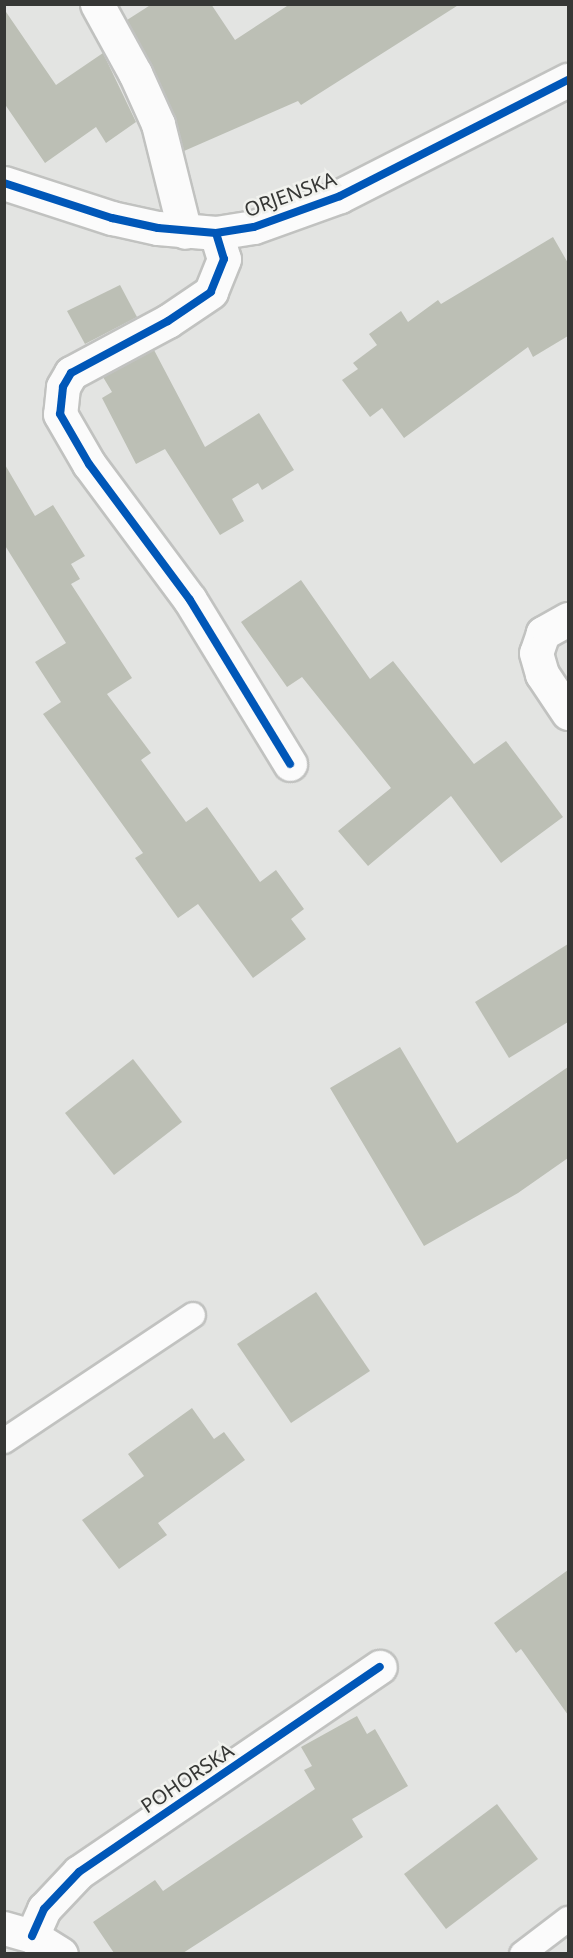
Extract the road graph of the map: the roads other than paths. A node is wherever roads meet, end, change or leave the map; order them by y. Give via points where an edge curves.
1 (97, 4) edge
2 (568, 80) edge
3 (4, 183) edge
4 (201, 233) junction
5 (568, 619) edge
6 (568, 713) edge
7 (290, 764) dead end
8 (193, 1315) dead end
9 (4, 1442) edge
10 (380, 1667) dead end
11 (568, 1919) edge
12 (18, 1932) edge
13 (60, 1953) edge
14 (522, 1953) edge

1 - 4 street via 135,73
2 - 4 street, ORJENSKA via 340,196 254,227
3 - 4 street, ORJENSKA via 112,218
4 - 7 street via 224,259 211,292 168,321 71,373 63,387 60,414 82,456 190,600
5 - 6 street via 543,633 536,653 542,674
8 - 9 lane
10 - 12 street, POHORSKA via 79,1872
11 - 14 lane
12 - 13 street, POHORSKA

